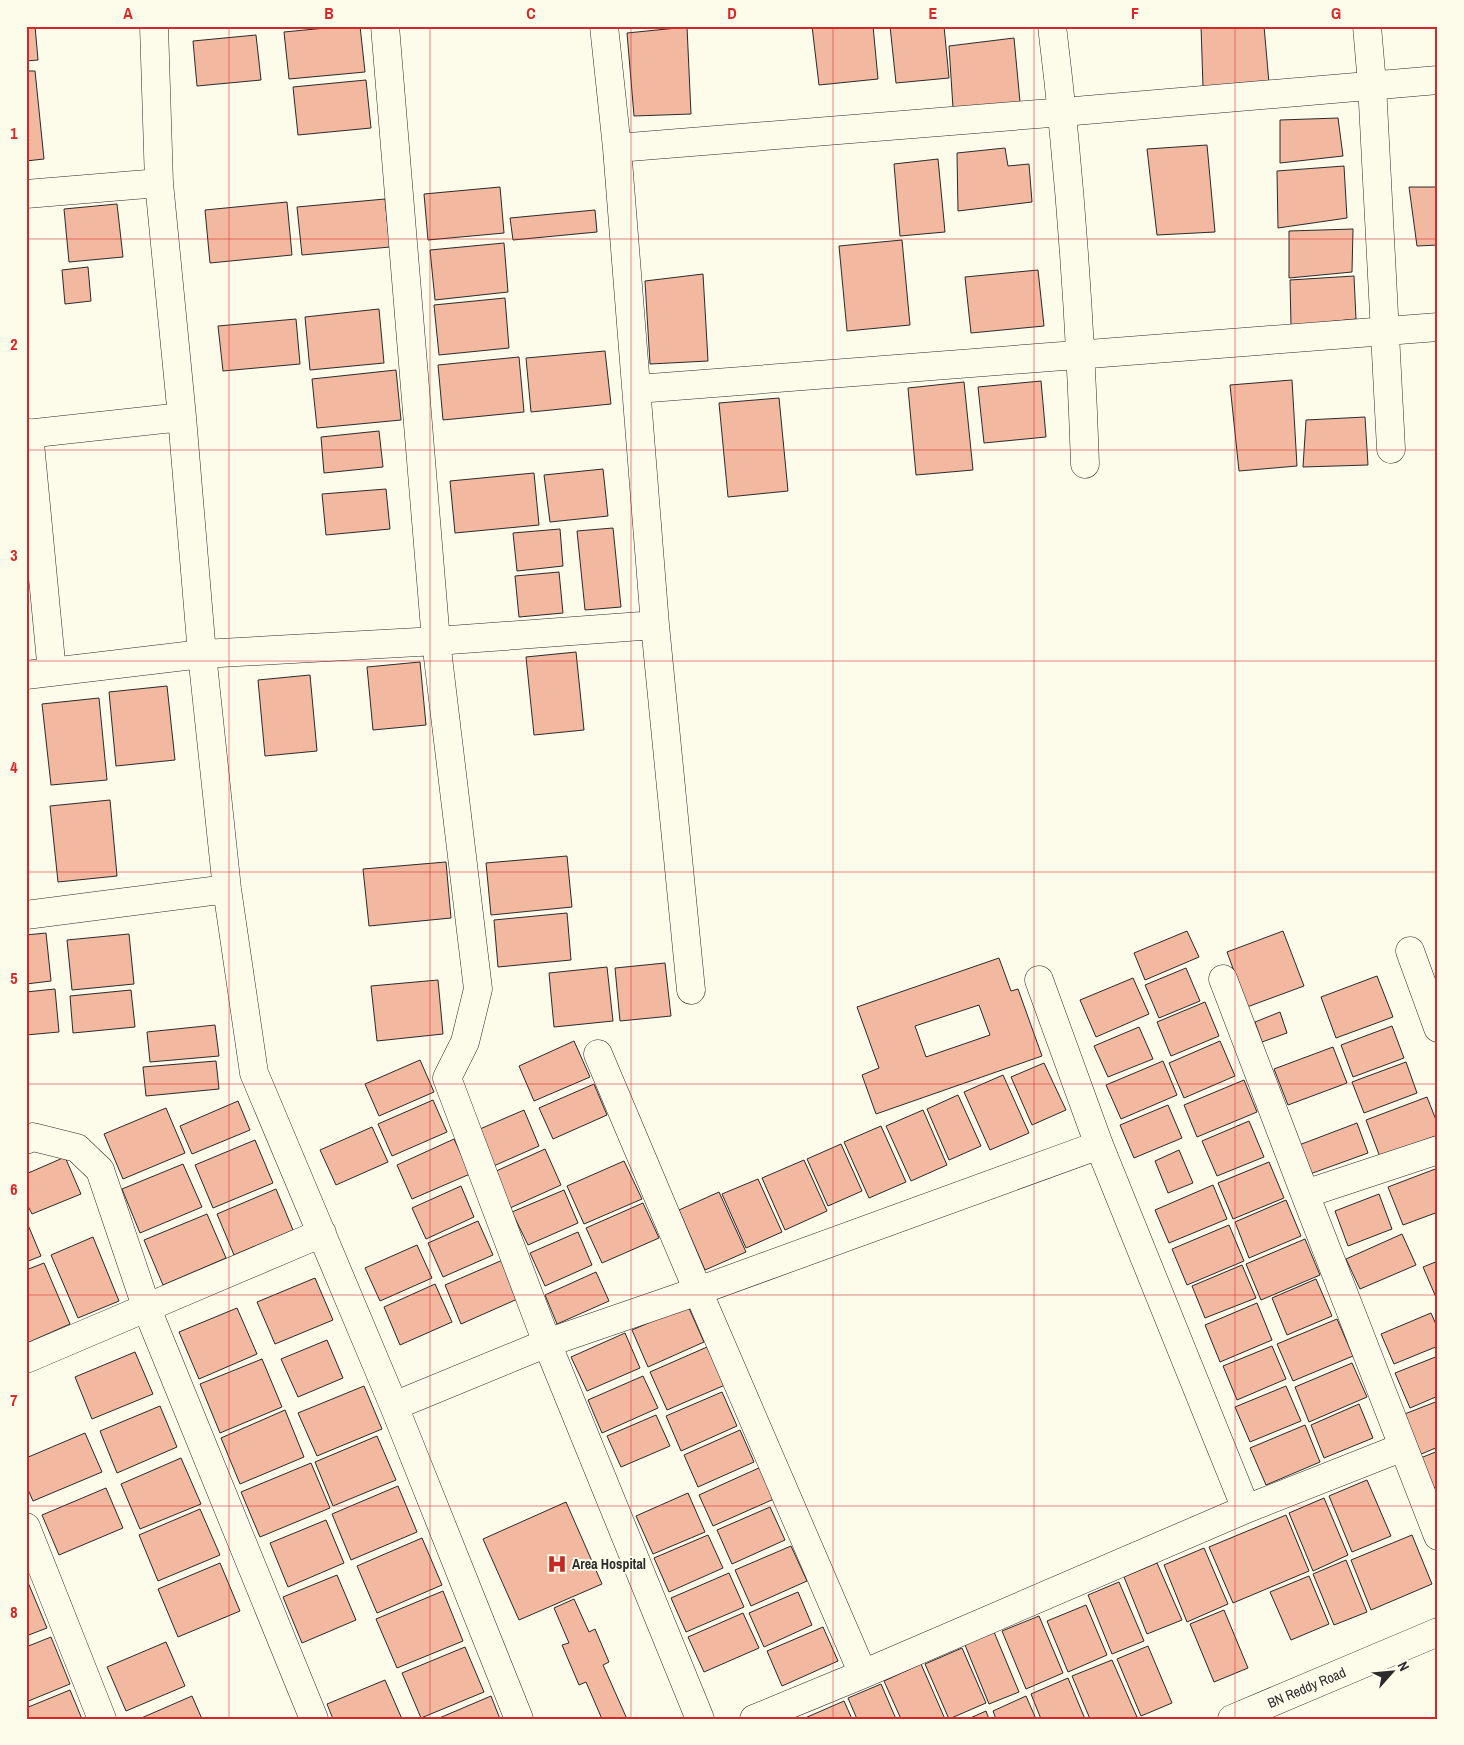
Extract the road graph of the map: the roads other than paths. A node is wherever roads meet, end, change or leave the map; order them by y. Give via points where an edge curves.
1 (154, 26) edge
2 (385, 26) edge
3 (604, 26) edge
4 (1052, 26) edge
5 (1368, 26) edge
6 (1438, 80) edge
7 (1372, 84) junction
8 (1063, 112) junction
9 (617, 148) junction
10 (159, 183) junction
11 (26, 194) edge
12 (1438, 327) edge
13 (1385, 332) junction
14 (1081, 355) junction
15 (637, 389) junction
16 (182, 417) junction
17 (28, 433) edge
18 (1391, 449) dead end
19 (1084, 464) dead end
20 (655, 625) junction
21 (436, 641) junction
22 (202, 654) junction
23 (39, 674) edge
24 (227, 889) junction
25 (26, 915) edge
26 (1410, 951) dead end
27 (1223, 979) dead end
28 (1039, 980) dead end
29 (691, 990) dead end
30 (1438, 1028) edge
31 (598, 1054) dead end
32 (26, 1140) edge
33 (1099, 1145) junction
34 (1438, 1150) edge
35 (1305, 1194) junction
36 (322, 1233) junction
37 (698, 1291) junction
38 (147, 1309) junction
39 (547, 1343) junction
40 (26, 1359) edge
41 (394, 1406) junction
42 (1403, 1447) junction
43 (1246, 1509) junction
44 (26, 1528) edge
45 (1438, 1536) edge
46 (1438, 1632) edge
47 (864, 1674) junction
48 (102, 1719) edge
49 (314, 1719) edge
50 (519, 1719) edge
51 (700, 1719) edge
52 (754, 1719) edge
53 (1232, 1719) edge

1 - 10 street
2 - 21 street
3 - 9 street
4 - 8 street
5 - 7 street
6 - 7 street
7 - 8 street
7 - 13 street
8 - 9 street
8 - 14 street
9 - 15 street
10 - 11 street
10 - 16 street
12 - 13 street
13 - 14 street
13 - 18 street
14 - 15 street
14 - 19 street
15 - 20 street
16 - 17 street
16 - 22 street
17 - 23 street
20 - 21 street
20 - 29 street
21 - 22 street
21 - 39 street via 478,989 465,1042 447,1078
22 - 23 street
22 - 24 street
24 - 25 street
24 - 36 street via 254,1073
26 - 30 street
27 - 35 street
28 - 33 street
31 - 37 street
32 - 38 street via 33,1137 76,1148 100,1170
33 - 37 street
33 - 43 street
34 - 35 street
35 - 42 street
36 - 38 street
36 - 41 street
37 - 39 street
37 - 47 street
38 - 40 street
38 - 49 street
39 - 41 street
39 - 51 street
41 - 50 street
42 - 43 street
42 - 45 street
43 - 47 street
44 - 48 street
46 - 53 street, BN Reddy Road
47 - 52 street

